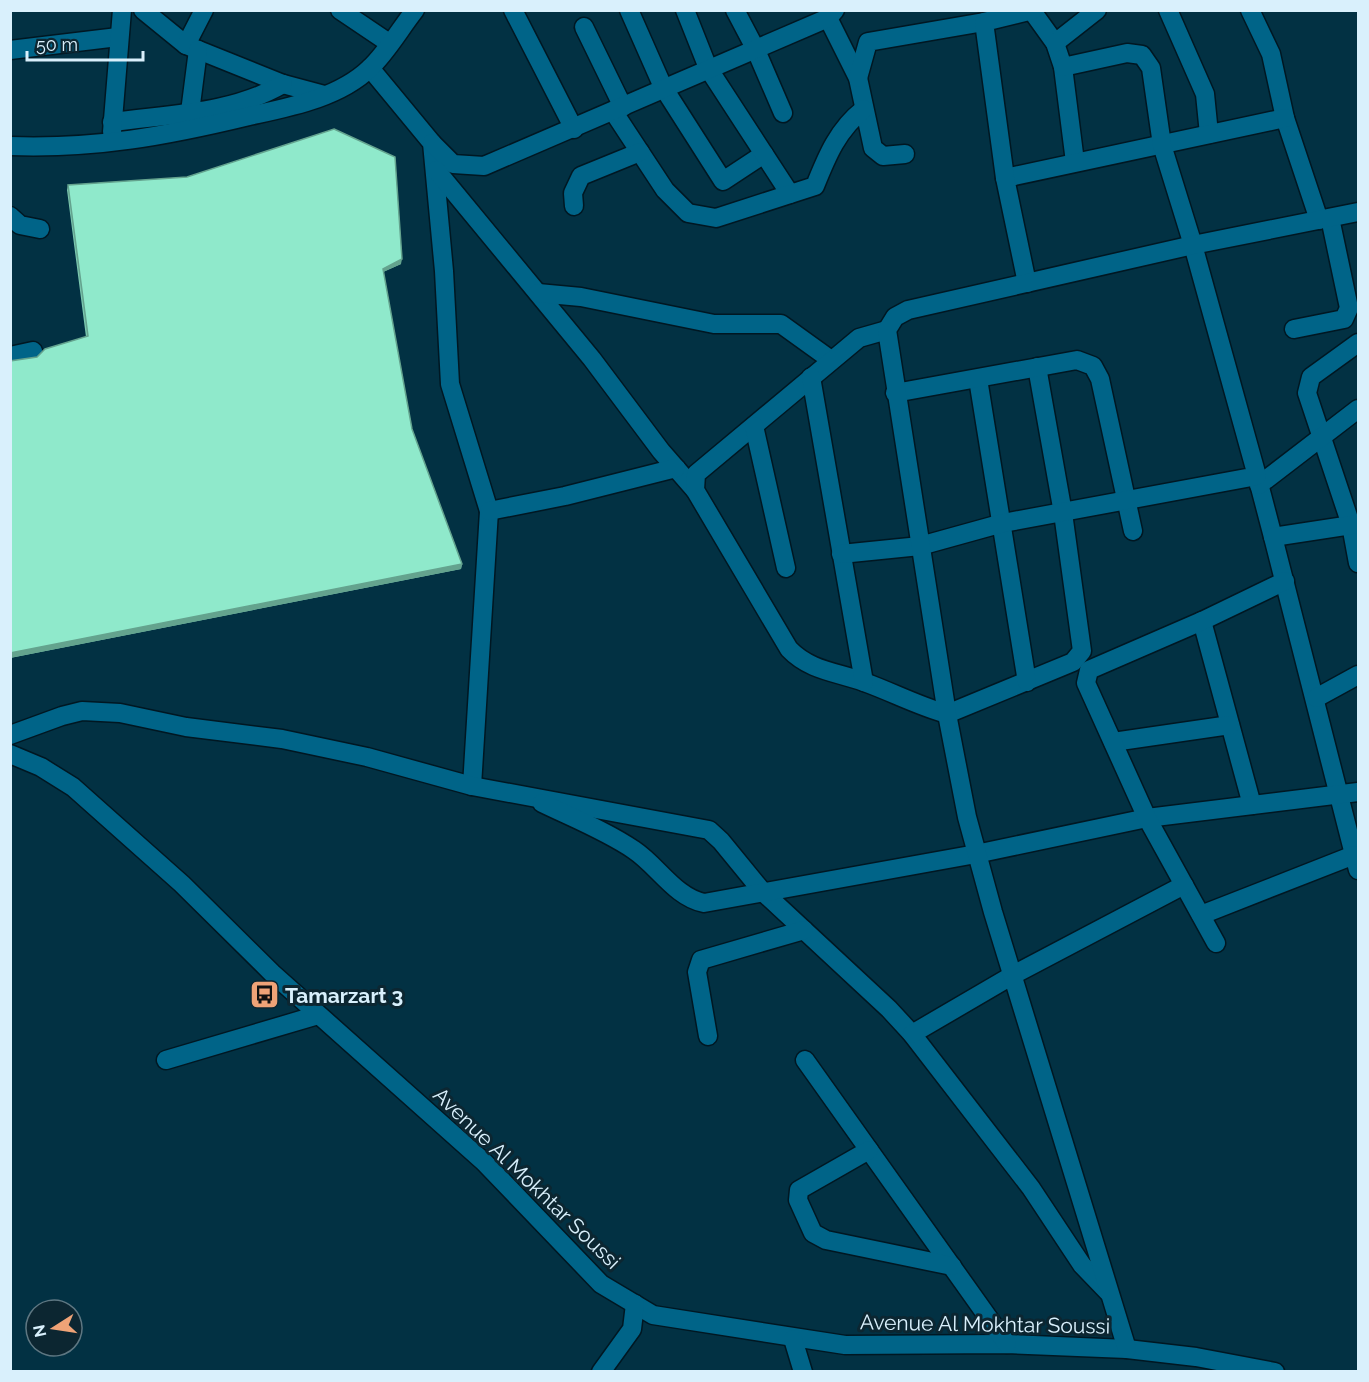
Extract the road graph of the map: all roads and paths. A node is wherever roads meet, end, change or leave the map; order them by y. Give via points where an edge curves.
1 (122, 10) edge
2 (143, 10) edge
3 (204, 10) edge
4 (340, 10) edge
5 (415, 10) edge
6 (513, 10) edge
7 (629, 10) edge
8 (685, 10) edge
9 (735, 10) edge
10 (1097, 10) edge
11 (1168, 10) edge
12 (1250, 10) edge
13 (1033, 11) edge
14 (831, 14) edge
15 (984, 22) junction
16 (584, 27) dead end
17 (118, 38) junction
18 (389, 43) junction
19 (1055, 43) junction
20 (192, 47) junction
21 (755, 48) junction
22 (10, 50) edge
23 (1063, 67) junction
24 (370, 68) junction
25 (708, 68) junction
26 (858, 78) junction
27 (283, 84) junction
28 (663, 87) junction
29 (324, 96) junction
30 (618, 109) junction
31 (864, 109) junction
32 (190, 112) junction
33 (783, 113) dead end
34 (1285, 118) junction
35 (112, 122) junction
36 (574, 129) junction
37 (1209, 134) junction
38 (111, 143) junction
39 (432, 143) junction
40 (1162, 145) junction
41 (10, 146) edge
42 (640, 152) junction
43 (764, 154) junction
44 (905, 154) dead end
45 (1075, 162) junction
46 (436, 170) junction
47 (1005, 178) junction
48 (723, 181) junction
49 (790, 194) junction
50 (574, 206) dead end
51 (740, 210) junction
52 (1359, 212) edge
53 (10, 216) edge
54 (1325, 219) junction
55 (40, 229) dead end
56 (1193, 245) junction
57 (1028, 283) junction
58 (538, 293) junction
59 (1294, 329) dead end
60 (887, 330) junction
61 (1359, 343) edge
62 (33, 351) dead end
63 (10, 356) edge
64 (831, 360) junction
65 (1037, 367) junction
66 (811, 377) junction
67 (978, 379) junction
68 (895, 393) junction
69 (1359, 409) edge
70 (754, 426) junction
71 (1323, 436) junction
72 (676, 468) junction
73 (1258, 481) junction
74 (695, 490) junction
75 (1127, 502) junction
76 (489, 511) junction
77 (1063, 513) junction
78 (1003, 524) junction
79 (1355, 525) edge
80 (1133, 531) dead end
81 (1273, 537) junction
82 (920, 546) junction
83 (842, 554) junction
84 (1359, 563) edge
85 (786, 568) dead end
86 (1285, 581) junction
87 (1202, 621) junction
88 (1359, 675) edge
89 (864, 682) junction
90 (1027, 682) junction
91 (1316, 698) junction
92 (947, 714) junction
93 (1230, 725) junction
94 (10, 735) edge
95 (1113, 742) junction
96 (10, 754) edge
97 (472, 786) junction
98 (1359, 792) edge
99 (525, 794) junction
100 (1339, 795) junction
101 (1252, 806) junction
102 (1147, 818) junction
103 (976, 854) junction
104 (1357, 862) edge
105 (1184, 885) junction
106 (762, 891) junction
107 (1201, 915) junction
108 (804, 930) junction
109 (1216, 943) dead end
110 (1013, 975) junction
111 (318, 1015) junction
112 (912, 1034) junction
113 (708, 1036) dead end
114 (805, 1059) dead end
115 (166, 1060) dead end
116 (869, 1150) junction
117 (952, 1266) junction
118 (1111, 1295) junction
119 (635, 1304) junction
120 (793, 1339) junction
121 (1007, 1344) junction
122 (1127, 1349) junction
123 (601, 1371) edge
124 (803, 1371) edge
125 (1275, 1371) edge

1 - 17 street
2 - 20 street
3 - 20 street
4 - 18 street
5 - 18 street
6 - 36 street
7 - 28 street
8 - 25 street
9 - 21 street
10 - 19 street
11 - 37 street via 1205,94
12 - 34 street via 1271,54
13 - 15 street
13 - 19 street
14 - 21 street
14 - 26 street
15 - 26 street via 868,42
15 - 47 street
16 - 30 street
17 - 22 street
17 - 35 street
18 - 24 street
19 - 23 street
20 - 27 street
20 - 32 street
21 - 25 street
21 - 33 street
23 - 40 street via 1127,53 1148,60
23 - 45 street
24 - 29 street
24 - 39 street
25 - 28 street
25 - 43 street
26 - 31 street
27 - 29 street
27 - 32 street via 260,97 228,107
28 - 30 street
28 - 48 street
29 - 38 street via 183,132
30 - 36 street
30 - 42 street
31 - 44 street via 873,148 883,156
31 - 49 street via 847,122 830,149 815,186
32 - 35 street
34 - 37 street
34 - 54 street
35 - 38 street
36 - 39 street via 484,166 453,164
37 - 40 street
38 - 41 street
39 - 46 street
40 - 45 street
40 - 56 street
42 - 50 street via 581,176 573,193
42 - 51 street via 665,190 688,213 716,218
43 - 48 street
43 - 49 street
45 - 47 street
46 - 58 street
46 - 76 street via 450,384
47 - 57 street
48 - 51 street
49 - 51 street
52 - 54 street
53 - 55 street via 20,225
54 - 56 street
54 - 59 street via 1349,308 1344,319
56 - 57 street
56 - 73 street
57 - 60 street via 908,310 895,317
58 - 64 street via 581,297 714,324 781,324
58 - 72 street
60 - 64 street via 859,338
60 - 68 street
61 - 71 street via 1311,377 1307,393
62 - 63 street
64 - 66 street
65 - 67 street
65 - 75 street via 1077,360 1093,366 1100,379
65 - 77 street
66 - 70 street
66 - 83 street
67 - 68 street
67 - 78 street
68 - 82 street
69 - 71 street
70 - 74 street via 696,474
70 - 85 street
71 - 73 street
71 - 79 street
72 - 74 street
72 - 76 street
73 - 75 street
73 - 81 street
74 - 89 street via 789,649 812,667
75 - 77 street
75 - 80 street
76 - 97 street
77 - 78 street
77 - 90 street via 1082,651 1073,663
78 - 82 street
78 - 90 street
79 - 81 street
79 - 84 street
81 - 86 street
82 - 83 street
82 - 92 street
83 - 89 street
86 - 87 street
86 - 91 street
87 - 93 street
87 - 95 street via 1089,670 1086,683
88 - 91 street
89 - 92 street
90 - 92 street
91 - 100 street
92 - 103 street
93 - 95 street
93 - 101 street
94 - 97 street via 62,716 101,711 186,727 282,738
95 - 102 street
96 - 111 street, Avenue Al Mokhtar Soussi via 73,787 182,884
97 - 99 street
98 - 100 street
99 - 106 street via 709,830
99 - 106 street via 633,849 693,900 704,903
100 - 101 street
100 - 104 street
101 - 102 street
102 - 103 street
102 - 105 street
103 - 106 street
103 - 110 street
104 - 107 street
105 - 107 street
105 - 110 street
106 - 108 street
107 - 109 street
108 - 112 street
108 - 113 street via 701,960 697,972
110 - 112 street
110 - 118 street
111 - 115 street
111 - 119 street, Avenue Al Mokhtar Soussi via 484,1162 601,1284
112 - 118 street via 1031,1188 1082,1265
114 - 116 street
116 - 117 street
116 - 117 street via 799,1190 798,1200 813,1233 826,1240
117 - 121 street
118 - 122 street
119 - 120 street, Avenue Al Mokhtar Soussi via 653,1315 674,1320
119 - 123 street via 632,1329
120 - 121 street, Avenue Al Mokhtar Soussi via 845,1346
120 - 124 street
121 - 122 street, Avenue Al Mokhtar Soussi
122 - 125 street, Avenue Al Mokhtar Soussi

